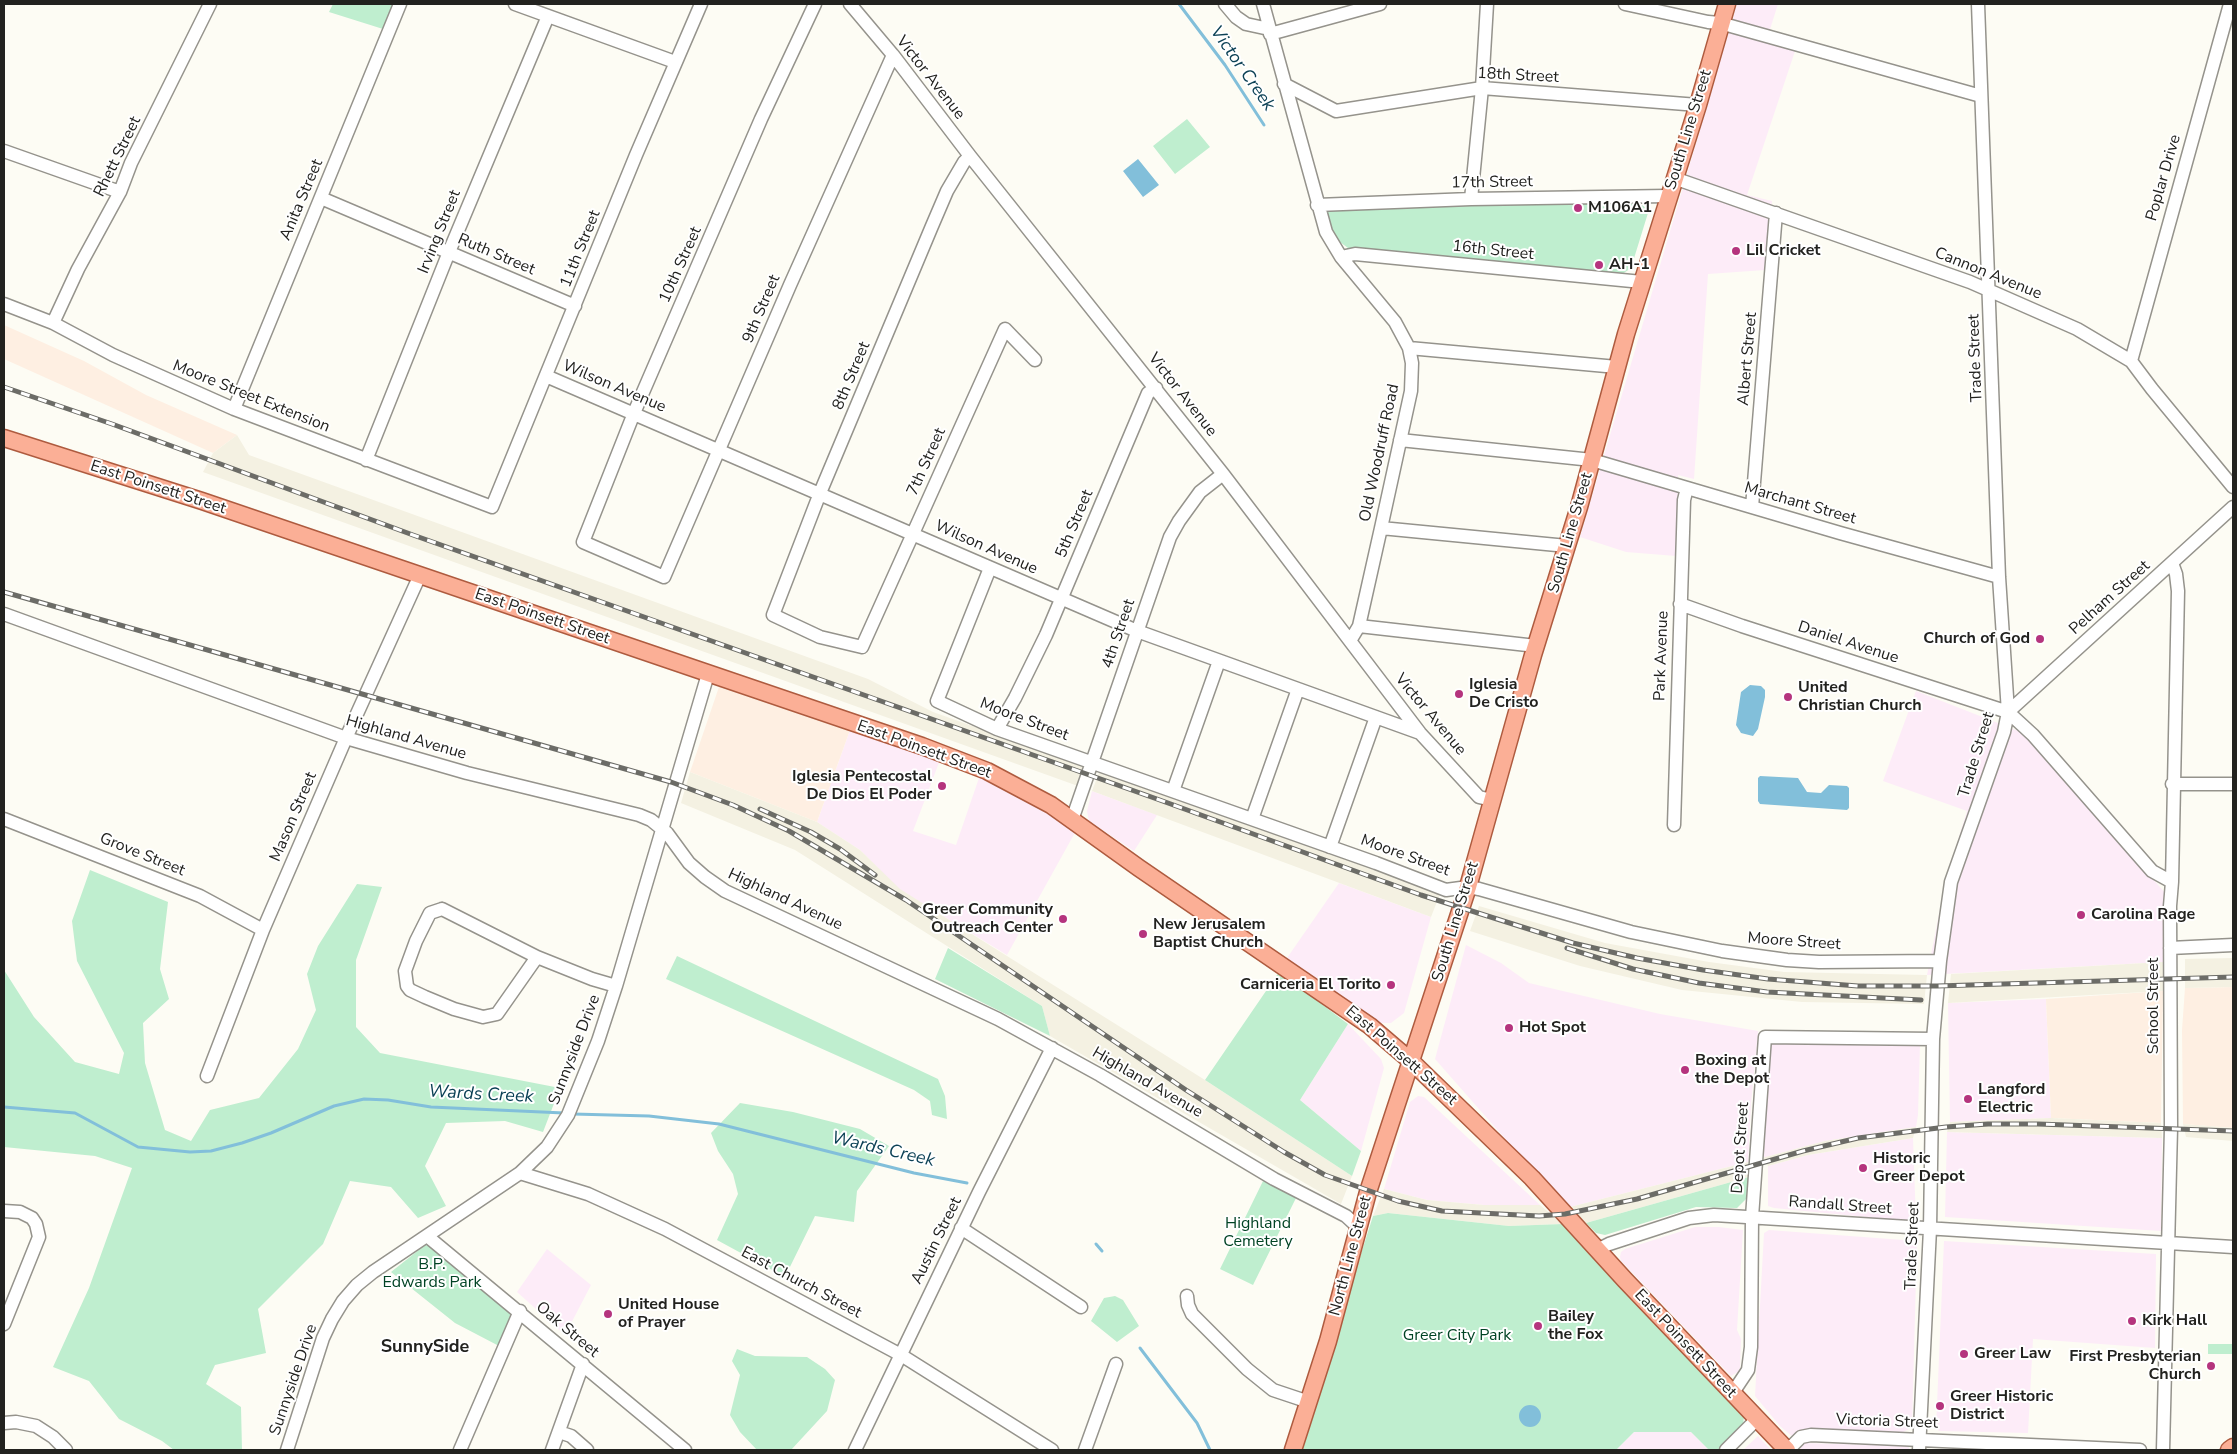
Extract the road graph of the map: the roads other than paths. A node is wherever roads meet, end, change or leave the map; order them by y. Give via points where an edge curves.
1 (210, 4) edge
2 (400, 4) edge
3 (515, 4) edge
4 (701, 4) edge
5 (815, 4) edge
6 (850, 4) edge
7 (1225, 4) edge
8 (1263, 4) edge
9 (1380, 4) edge
10 (1487, 4) edge
11 (1625, 4) edge
12 (1727, 4) edge
13 (1978, 4) edge
14 (2231, 6) edge
15 (548, 16) junction
16 (1720, 23) junction
17 (1270, 31) junction
18 (893, 56) junction
19 (675, 62) junction
20 (1284, 84) junction
21 (1482, 88) junction
22 (1981, 96) junction
23 (1698, 105) junction
24 (4, 151) edge
25 (970, 156) junction
26 (1674, 178) junction
27 (120, 192) junction
28 (1668, 196) junction
29 (321, 198) junction
30 (1471, 199) junction
31 (1317, 204) junction
32 (1776, 213) junction
33 (449, 252) junction
34 (1341, 257) junction
35 (1642, 282) junction
36 (1990, 291) junction
37 (4, 304) edge
38 (575, 306) junction
39 (53, 323) junction
40 (1409, 348) junction
41 (1035, 360) dead end
42 (2132, 361) junction
43 (1617, 367) junction
44 (546, 376) junction
45 (1156, 388) junction
46 (234, 409) junction
47 (634, 413) junction
48 (4, 438) edge
49 (1400, 440) junction
50 (720, 451) junction
51 (366, 460) junction
52 (1592, 460) junction
53 (1223, 474) junction
54 (2233, 487) edge
55 (1687, 488) junction
56 (820, 493) junction
57 (492, 507) joint
58 (1752, 507) junction
59 (2233, 507) edge
60 (1381, 528) junction
61 (912, 534) junction
62 (1567, 546) junction
63 (2172, 564) junction
64 (990, 568) junction
65 (420, 575) junction
66 (1999, 577) junction
67 (664, 578) joint
68 (1061, 598) junction
69 (1680, 604) junction
70 (4, 614) edge
71 (1359, 626) junction
72 (1138, 631) junction
73 (1350, 641) junction
74 (1536, 646) junction
75 (862, 647) joint
76 (1219, 661) junction
77 (708, 674) junction
78 (1298, 689) junction
79 (2008, 712) junction
80 (1376, 717) junction
81 (997, 729) junction
82 (1420, 732) junction
83 (346, 738) junction
84 (1093, 763) junction
85 (2172, 784) junction
86 (2233, 784) edge
87 (1173, 791) junction
88 (1492, 800) junction
89 (4, 819) edge
90 (1252, 819) junction
91 (1072, 820) junction
92 (1674, 825) dead end
93 (662, 828) junction
94 (1330, 847) junction
95 (2172, 882) junction
96 (1468, 887) junction
97 (263, 930) junction
98 (2233, 945) edge
99 (2170, 948) junction
100 (537, 957) junction
101 (1940, 961) junction
102 (616, 986) junction
103 (1933, 1039) junction
104 (1052, 1048) junction
105 (1412, 1062) junction
106 (207, 1076) dead end
107 (520, 1173) junction
108 (4, 1211) edge
109 (1752, 1217) junction
110 (961, 1228) junction
111 (1359, 1228) junction
112 (1930, 1229) junction
113 (427, 1236) junction
114 (2167, 1244) junction
115 (2233, 1247) edge
116 (1599, 1249) junction
117 (1187, 1296) dead end
118 (1081, 1307) dead end
119 (520, 1311) junction
120 (4, 1324) edge
121 (901, 1356) junction
122 (583, 1364) junction
123 (1116, 1364) dead end
124 (1732, 1394) junction
125 (1309, 1402) junction
126 (1757, 1419) junction
127 (4, 1423) edge
128 (559, 1432) junction
129 (1920, 1445) edge
130 (2233, 1447) edge
131 (66, 1450) edge
132 (287, 1450) edge
133 (460, 1450) edge
134 (552, 1450) edge
135 (587, 1450) edge
136 (685, 1450) edge
137 (855, 1450) edge
138 (1052, 1450) edge
139 (1085, 1450) edge
140 (1293, 1450) edge
141 (1726, 1450) edge
142 (1788, 1450) edge
143 (2140, 1450) edge
144 (2163, 1450) edge
145 (2229, 1450) edge

1 - 27 street, Rhett Street
2 - 29 street, Anita Street
3 - 15 street
4 - 19 street, 11th Street
5 - 47 street, 10th Street
6 - 18 street, Victor Avenue
7 - 17 street via 1246,24
8 - 17 street, Old Woodruff Road
9 - 17 street
10 - 21 street
11 - 16 street
12 - 16 main road, South Line Street
13 - 22 street, Trade Street
14 - 42 street, Poplar Drive
15 - 19 street
15 - 33 street, Irving Street
16 - 22 street
16 - 23 main road, South Line Street
17 - 20 street, Old Woodruff Road
18 - 25 street, Victor Avenue
18 - 50 street, 9th Street
19 - 38 street, 11th Street
20 - 21 street, 18th Street via 1336,112
20 - 31 street, Old Woodruff Road
21 - 23 street, 18th Street
21 - 30 street
22 - 36 street, Trade Street
23 - 26 main road, South Line Street
24 - 27 street
25 - 45 street, Victor Avenue
25 - 56 street, 8th Street via 947,191
26 - 28 main road, South Line Street
26 - 32 street, Cannon Avenue
27 - 39 street, Rhett Street
28 - 30 street, 17th Street
28 - 35 main road, South Line Street
29 - 33 street, Ruth Street
29 - 46 street, Anita Street
30 - 31 street, 17th Street
31 - 34 street, Old Woodruff Road via 1326,232
32 - 36 street, Cannon Avenue
32 - 58 street, Albert Street
33 - 38 street, Ruth Street
33 - 51 street, Irving Street
34 - 35 street, 16th Street via 1355,254
34 - 40 street, Old Woodruff Road via 1392,317
35 - 43 main road, South Line Street
36 - 42 street, Cannon Avenue via 2076,329
36 - 66 street, Trade Street
37 - 39 street, Moore Street Extension
38 - 44 street, 11th Street
39 - 46 street, Moore Street Extension via 113,355
40 - 43 street
40 - 49 street, Old Woodruff Road via 1412,382
41 - 61 street, 7th Street via 1004,329
42 - 54 street, Cannon Avenue via 2152,390
43 - 52 main road, South Line Street
44 - 47 street, Wilson Avenue
44 - 57 street, 11th Street
45 - 53 street, Victor Avenue
45 - 68 street, 5th Street via 1148,393
46 - 51 street, Moore Street Extension
47 - 50 street, Wilson Avenue
47 - 67 street, 10th Street via 583,542
48 - 65 main road, East Poinsett Street
49 - 52 street, Marchant Street
49 - 60 street, Old Woodruff Road
50 - 56 street, Wilson Avenue
50 - 67 street, 9th Street
51 - 57 street, Moore Street Extension
52 - 55 street, Marchant Street
52 - 62 main road, South Line Street
53 - 72 street, 4th Street via 1200,492 1179,521 1164,554
53 - 73 street, Victor Avenue
55 - 58 street, Marchant Street
55 - 69 street, Park Avenue
56 - 61 street, Wilson Avenue
56 - 75 street, 8th Street via 773,615 820,637
58 - 66 street, Marchant Street
59 - 63 street, Pelham Street
60 - 62 street
60 - 71 street, Old Woodruff Road
61 - 64 street, Wilson Avenue
61 - 75 street, 7th Street
62 - 74 main road, South Line Street
63 - 79 street, Pelham Street
63 - 85 street, School Street via 2178,591
64 - 68 street, Wilson Avenue
64 - 81 street, Moore Street via 937,701
65 - 77 main road, East Poinsett Street
65 - 83 street, Mason Street
66 - 79 street, Trade Street
68 - 72 street, Wilson Avenue
68 - 81 street, 5th Street via 1031,667
69 - 79 street, Daniel Avenue
69 - 92 street, Park Avenue
70 - 83 street, Highland Avenue
71 - 73 street, Old Woodruff Road
71 - 74 street
72 - 76 street, Wilson Avenue
72 - 84 street, 4th Street
73 - 82 street, Victor Avenue
74 - 88 main road, South Line Street
76 - 78 street, Wilson Avenue
76 - 87 street
77 - 91 main road, East Poinsett Street via 954,758 1018,787
77 - 93 street, Sunnyside Drive
78 - 80 street, Wilson Avenue
78 - 90 street
79 - 95 street via 2033,735 2152,871
79 - 101 street, Trade Street via 2004,732 1951,882
80 - 82 street, Wilson Avenue
80 - 94 street
81 - 84 street, Moore Street
82 - 88 street, Victor Avenue via 1479,797
83 - 93 street, Highland Avenue via 467,773 640,815
83 - 97 street, Mason Street
84 - 87 street, Moore Street
84 - 91 street, 4th Street
85 - 86 street
85 - 95 street, School Street
87 - 90 street, Moore Street
88 - 96 main road, South Line Street
89 - 97 street, Grove Street via 182,888
90 - 94 street, Moore Street
91 - 105 main road, East Poinsett Street via 1370,1026
93 - 102 street, Sunnyside Drive
93 - 104 street, Highland Avenue via 689,862 725,891
94 - 96 street, Moore Street via 1446,890
95 - 99 street, School Street
96 - 101 street, Moore Street via 1631,932 1722,951 1818,962
96 - 105 main road, South Line Street
97 - 106 street, Mason Street
98 - 99 street
99 - 114 street, School Street via 2171,1128
100 - 100 street via 438,909 430,913 416,941 406,981 410,990 439,1004 493,1017
100 - 102 street
101 - 103 street, Trade Street
102 - 107 street, Sunnyside Drive via 571,1109 547,1147
103 - 109 street, Depot Street via 1765,1037
103 - 112 street, Trade Street
104 - 110 street, Austin Street
104 - 111 street, Highland Avenue via 1274,1179 1346,1216
105 - 111 main road, North Line Street
105 - 116 main road, East Poinsett Street via 1506,1152
107 - 113 street, Sunnyside Drive
107 - 121 street, East Church Street via 588,1194 665,1228
108 - 120 street via 20,1212 32,1218 39,1230
109 - 112 street, Randall Street
109 - 116 street, Randall Street via 1714,1215 1689,1218
109 - 124 street, Depot Street via 1749,1362 1748,1370
110 - 118 street
110 - 121 street, Austin Street
111 - 125 main road, North Line Street
112 - 114 street, Randall Street
112 - 129 street, Trade Street
113 - 119 street, Oak Street
113 - 132 street, Sunnyside Drive via 357,1285 343,1301 323,1338
114 - 115 street, Randall Street
114 - 144 street, School Street
116 - 124 main road, East Poinsett Street
117 - 125 street via 1192,1314 1248,1369 1274,1390
119 - 122 street, Oak Street
119 - 133 street
121 - 137 street, Austin Street
121 - 138 street, East Church Street
122 - 128 street
122 - 136 street, Oak Street
123 - 139 street
124 - 126 main road, East Poinsett Street
125 - 140 main road, North Line Street
126 - 141 street
126 - 142 main road, East Poinsett Street
127 - 131 street via 36,1426
128 - 134 street
128 - 135 street via 571,1436
129 - 142 street, Victoria Street via 1811,1435 1801,1437
129 - 143 street, Victoria Street
130 - 145 main road

